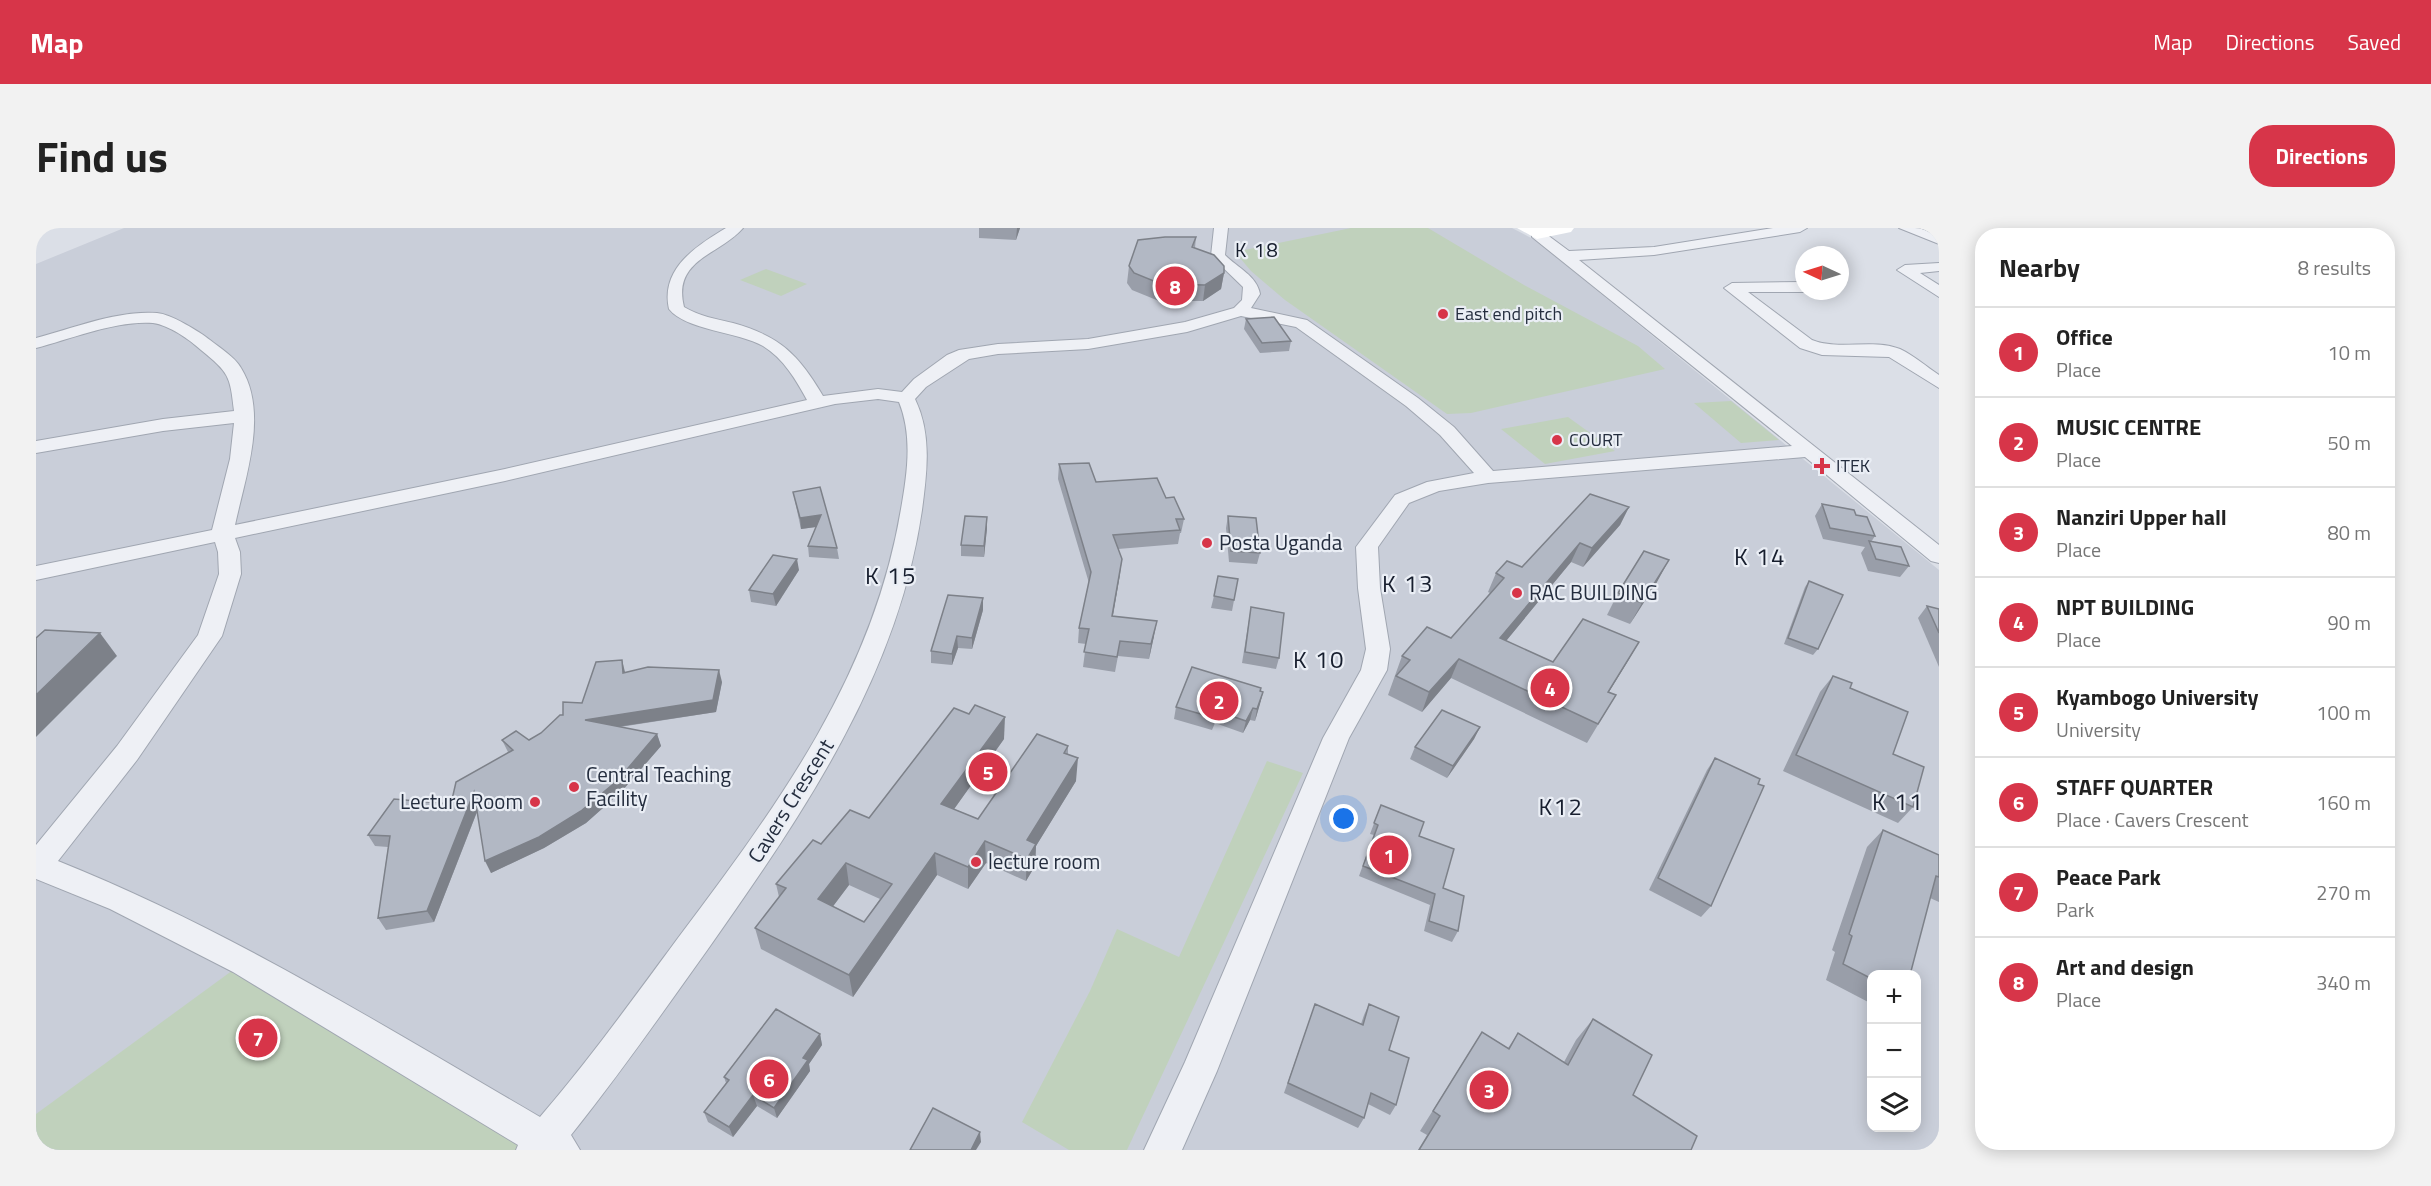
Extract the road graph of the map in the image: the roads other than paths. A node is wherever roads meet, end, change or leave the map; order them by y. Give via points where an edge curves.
1 (736, 228) edge
2 (1221, 228) edge
3 (1565, 228) edge
4 (1800, 228) edge
5 (1906, 228) edge
6 (1929, 228) edge
7 (1532, 231) edge
8 (1939, 233) edge
9 (1939, 240) edge
10 (1566, 256) junction
11 (1939, 267) edge
12 (1251, 284) junction
13 (1795, 287) edge
14 (1939, 292) edge
15 (1240, 311) junction
16 (1301, 323) junction
17 (36, 343) edge
18 (1939, 383) edge
19 (906, 398) junction
20 (818, 403) junction
21 (244, 416) junction
22 (36, 447) edge
23 (1808, 451) junction
24 (1488, 477) junction
25 (222, 533) junction
26 (1939, 556) edge
27 (36, 573) edge
28 (37, 867) edge
29 (547, 1146) edge
30 (1163, 1150) edge

1 - 20 street via 683,269 673,290 677,309 756,335 783,350
2 - 12 street via 1218,256
3 - 7 street
4 - 10 street via 1654,251
5 - 9 street
6 - 8 street
7 - 10 street
10 - 23 street
11 - 14 street via 1905,270
12 - 15 street via 1253,296
12 - 16 street
13 - 18 street via 1732,288 1806,344 1822,350 1894,353
15 - 16 street
15 - 19 street via 1186,327 1088,344 965,354 928,377
16 - 24 street via 1412,402 1447,431
17 - 21 street via 116,322 158,318 196,337 233,368 240,384
19 - 20 street via 859,395
19 - 29 street, Cavers Crescent via 915,421 917,469 907,547 897,591 864,676 827,746 764,847
20 - 25 street via 505,475
21 - 22 street via 163,425
21 - 25 street via 240,459
23 - 24 street
23 - 26 street
24 - 30 street via 1434,486 1402,499 1367,547 1377,649 1374,670 1336,738
25 - 27 street
25 - 28 street via 229,552 230,574 210,636 127,753
28 - 29 street via 121,900 244,962

